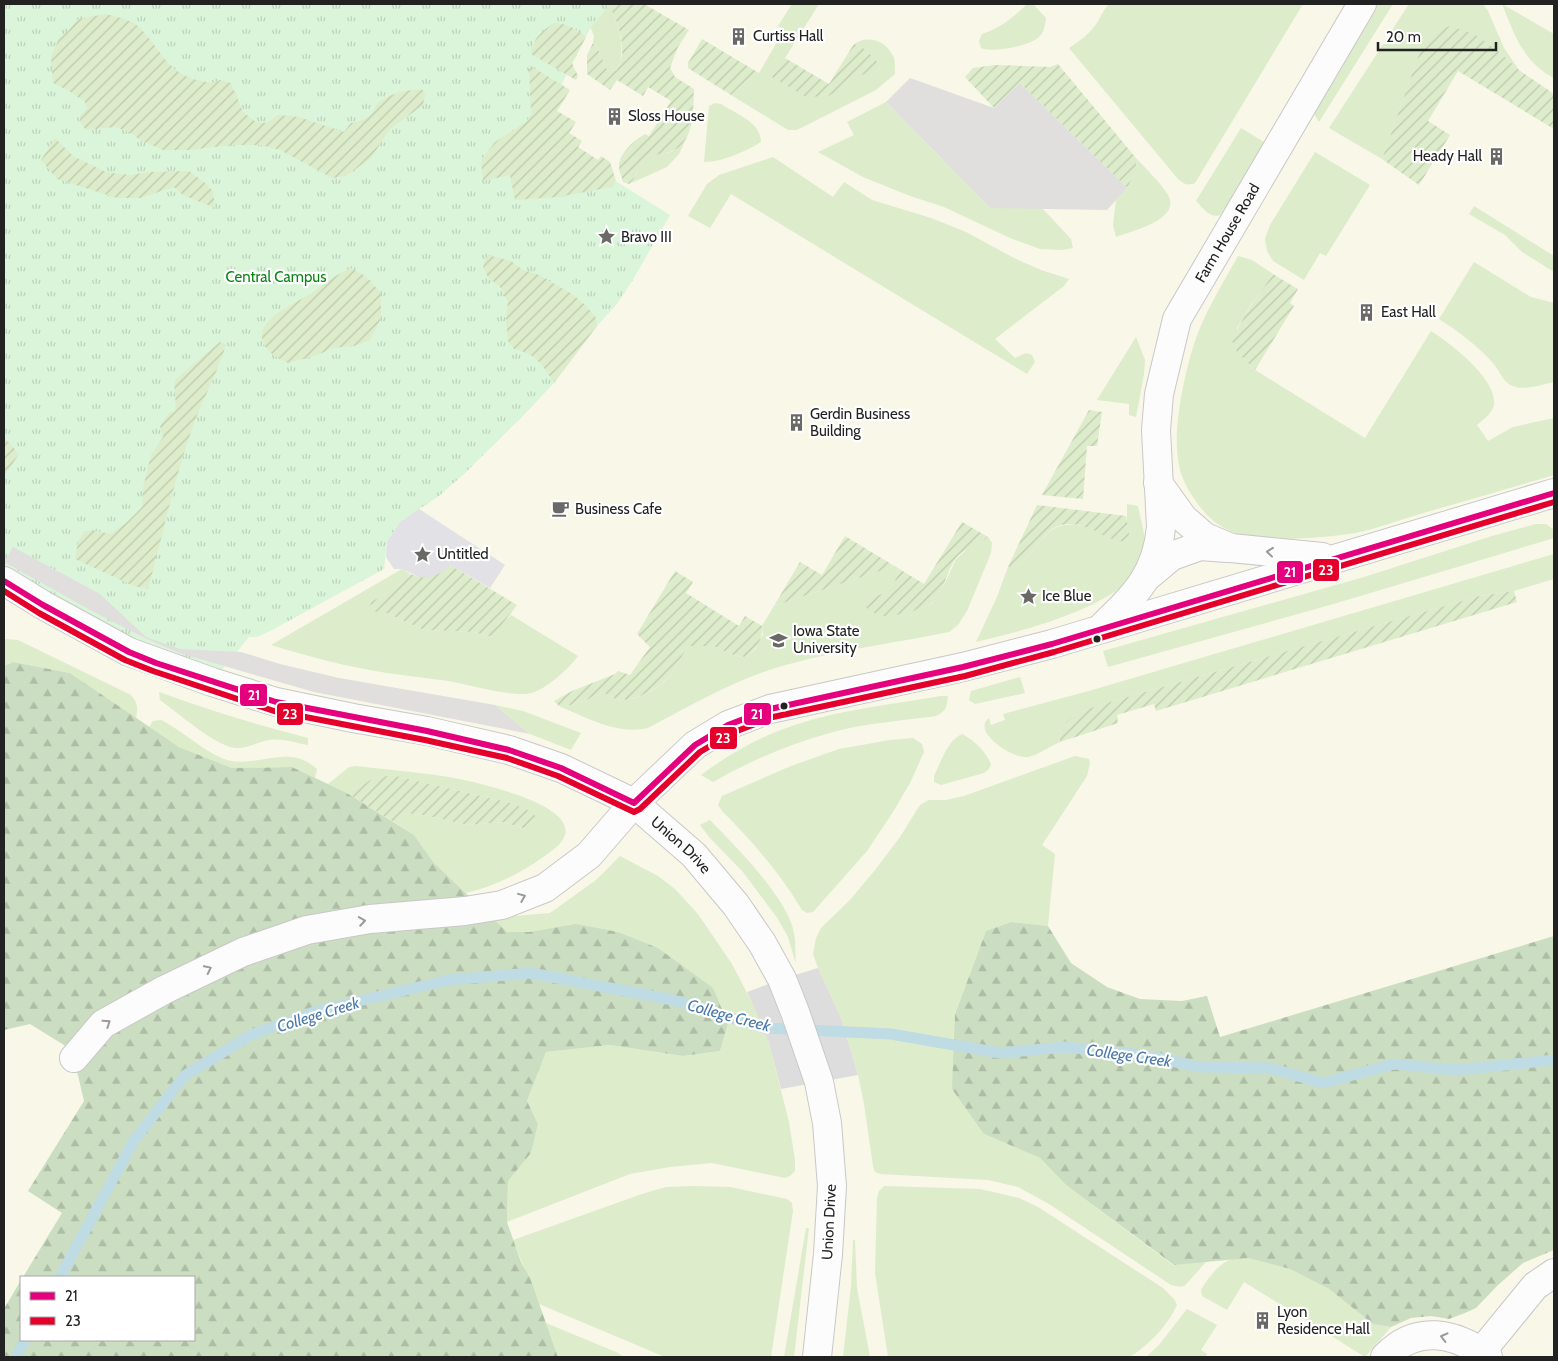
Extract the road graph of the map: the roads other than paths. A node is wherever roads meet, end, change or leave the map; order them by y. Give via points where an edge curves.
1 (1362, 4) edge
2 (1158, 483) junction
3 (1554, 494) edge
4 (1230, 548) junction
5 (1336, 559) junction
6 (1148, 576) junction
7 (4, 581) edge
8 (1101, 629) junction
9 (634, 803) junction
10 (74, 1058) dead end
11 (1554, 1273) edge
12 (1484, 1355) edge
13 (817, 1357) edge
14 (1385, 1357) edge

1 - 2 street, Farm House Road via 1177,319 1160,394 1156,430
2 - 4 street via 1183,518 1206,537
2 - 6 street, Farm House Road via 1162,527
3 - 5 street
5 -> 4 street
4 - 6 street via 1200,546 1172,556
5 - 8 street
6 - 8 street, Farm House Road via 1136,594
7 - 9 street, Union Drive via 129,652 156,663 276,702 509,750 562,768
8 - 9 street via 963,667 770,709 728,725 695,745
10 -> 9 street via 103,1024 243,952 307,930 370,919 502,906 545,888 581,860
9 - 13 street, Union Drive via 694,855 762,943 782,979 819,1082 827,1123 832,1186
11 - 12 street via 1535,1286
12 -> 14 street via 1460,1341 1437,1335 1411,1338

